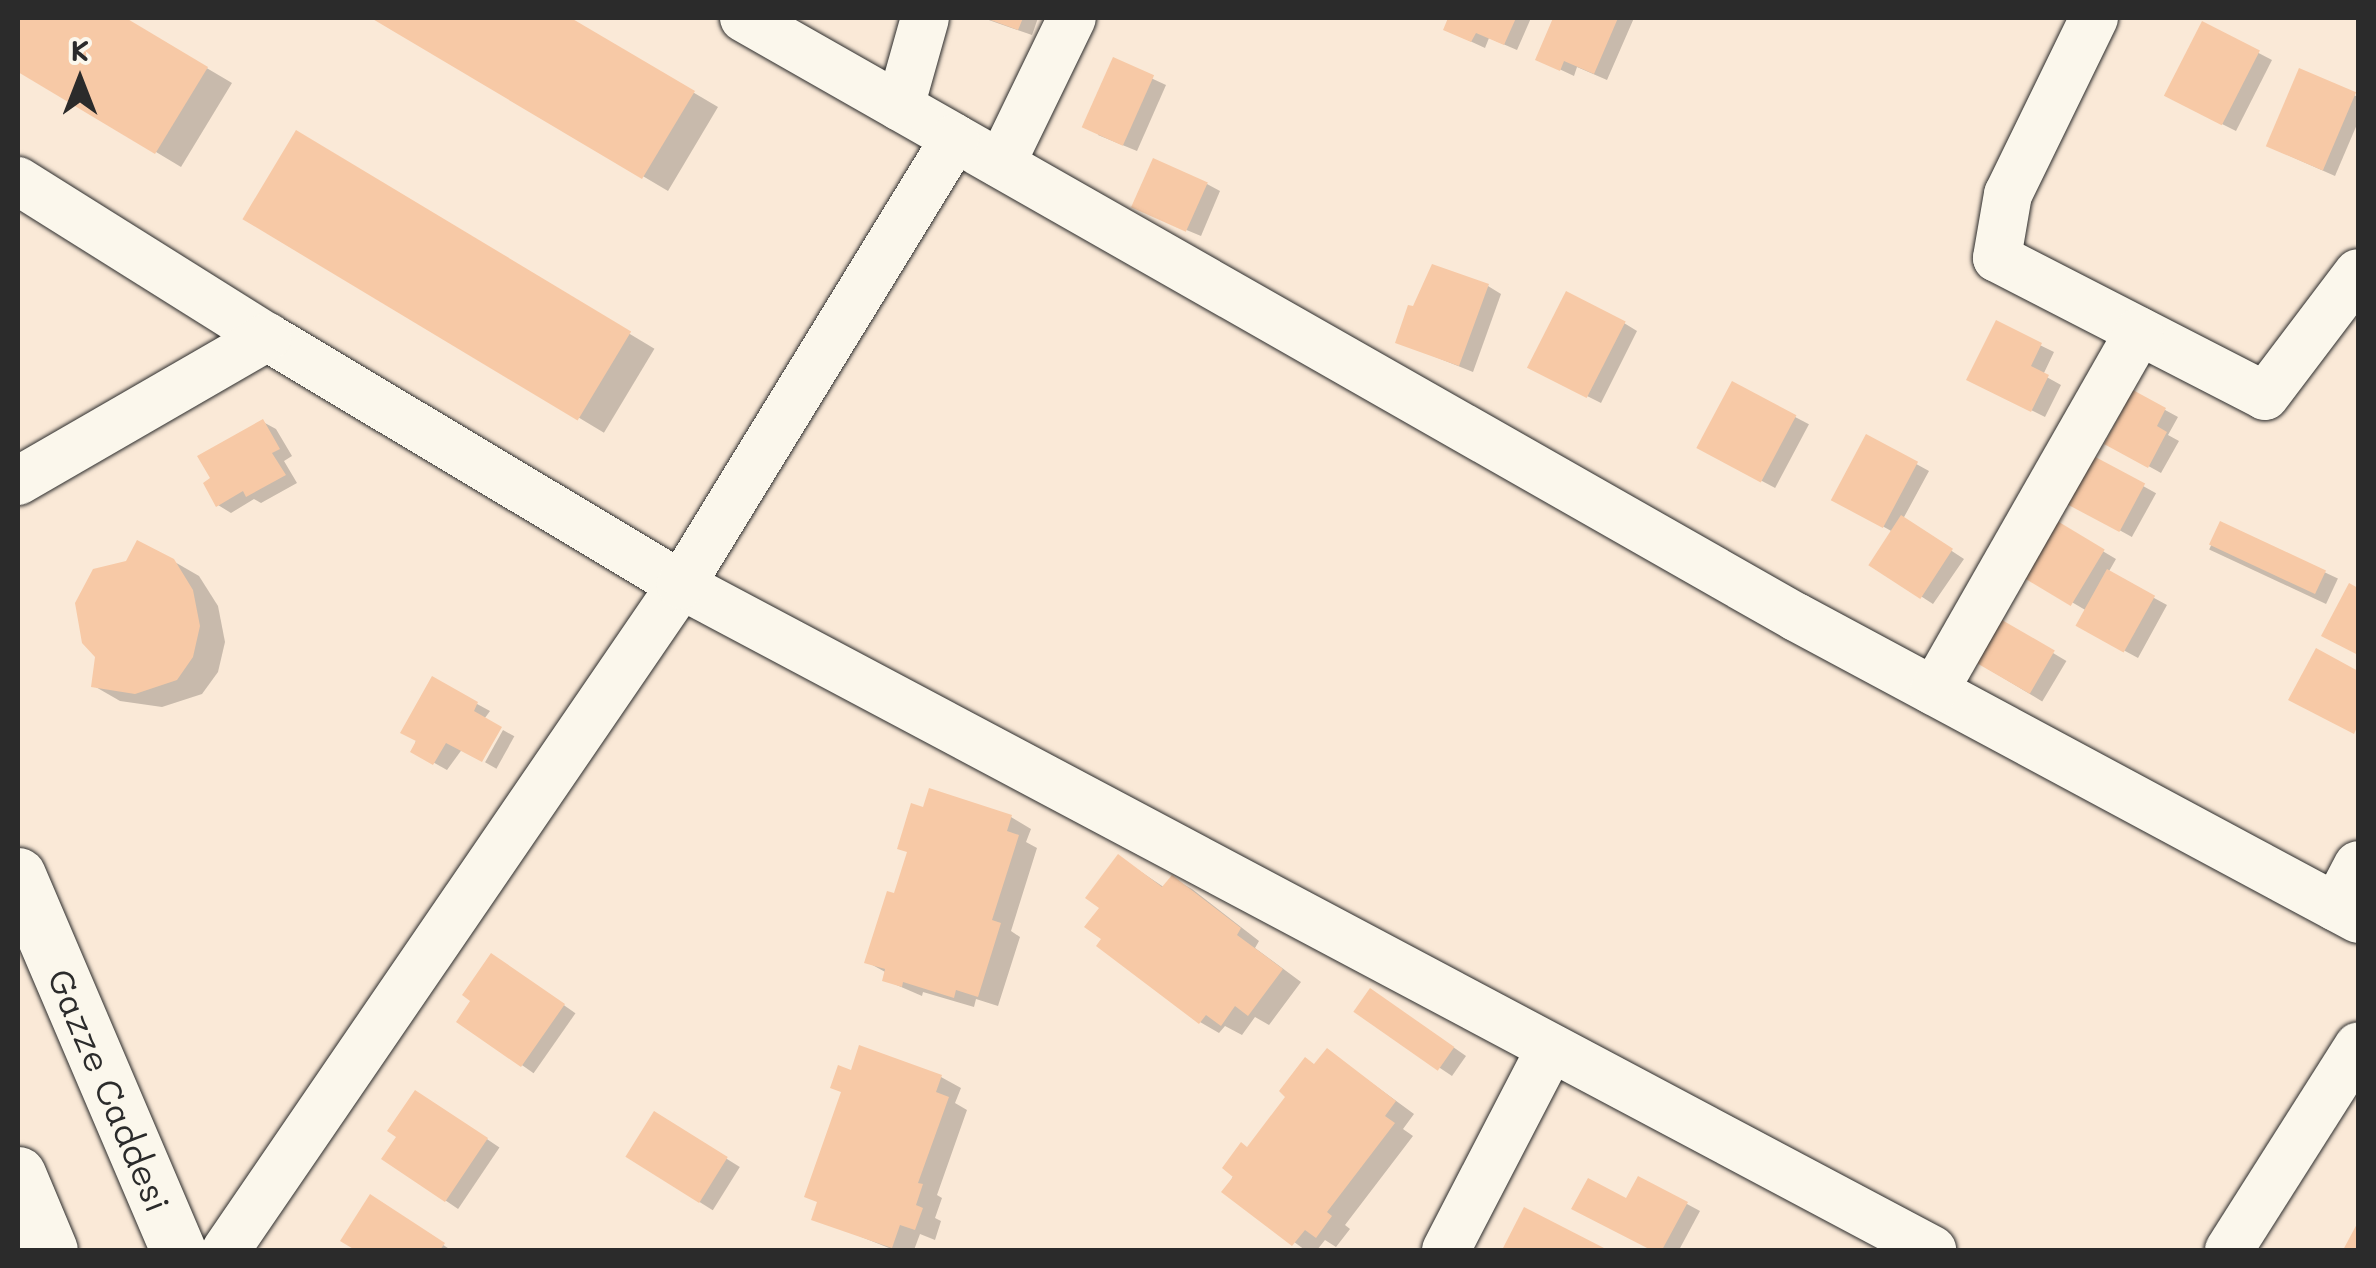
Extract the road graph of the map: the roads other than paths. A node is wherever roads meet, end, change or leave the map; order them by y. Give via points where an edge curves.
1 (744, 18) edge
2 (925, 18) edge
3 (1072, 18) edge
4 (2094, 18) edge
5 (900, 106) junction
6 (955, 138) junction
7 (1002, 164) junction
8 (18, 181) edge
9 (2358, 273) edge
10 (2139, 331) junction
11 (267, 338) junction
12 (18, 481) edge
13 (681, 585) junction
14 (1934, 691) junction
15 (2358, 865) edge
16 (18, 875) edge
17 (2347, 912) edge
18 (2358, 1047) edge
19 (1550, 1049) junction
20 (18, 1174) edge
21 (50, 1250) edge
22 (178, 1250) edge
23 (226, 1250) edge
24 (1446, 1250) edge
25 (1932, 1250) edge
26 (2229, 1250) edge

1 - 5 street
2 - 5 street
3 - 7 street
4 - 10 street via 2008,194 1997,258
5 - 6 street
6 - 7 street
6 - 13 street
7 - 14 street
8 - 11 street
9 - 10 street via 2264,396
10 - 14 street
11 - 12 street
11 - 13 street
13 - 19 street
13 - 23 street
14 - 17 street
15 - 17 street
16 - 22 main road, Gazze Caddesi
18 - 26 street
19 - 24 street
19 - 25 street
20 - 21 main road

